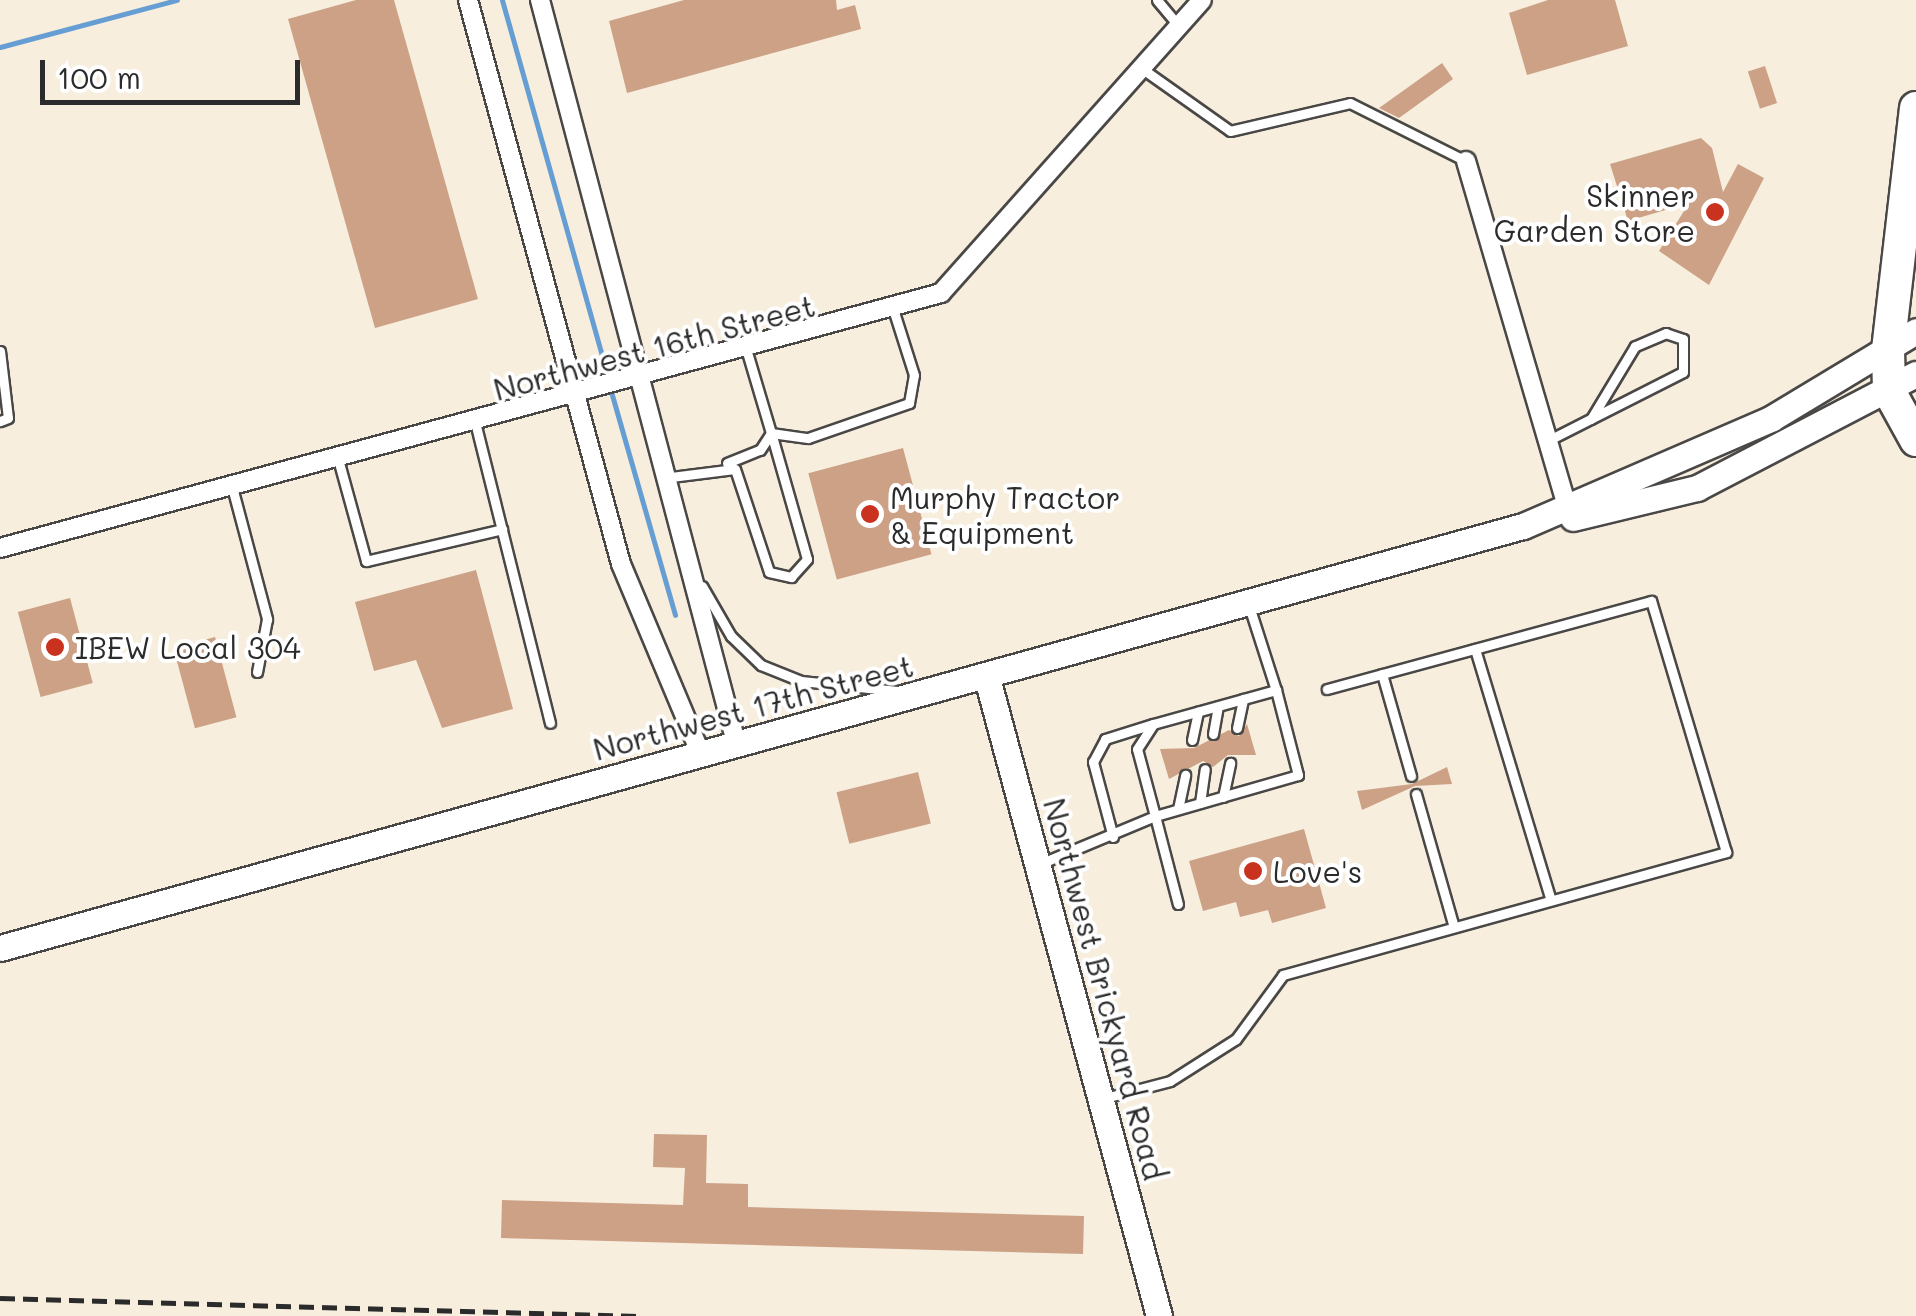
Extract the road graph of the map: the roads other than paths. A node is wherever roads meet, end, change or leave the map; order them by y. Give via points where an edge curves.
1 (468, 0) edge
2 (540, 0) edge
3 (1156, 0) edge
4 (1202, 0) edge
5 (1181, 28) junction
6 (1144, 70) junction
7 (1916, 108) edge
8 (1466, 161) joint
9 (894, 312) junction
10 (1916, 331) edge
11 (1888, 349) junction
12 (0, 350) edge
13 (747, 352) junction
14 (646, 379) junction
15 (1902, 382) edge
16 (576, 395) junction
17 (1590, 418) junction
18 (0, 421) edge
19 (475, 422) junction
20 (771, 433) junction
21 (1916, 440) edge
22 (1547, 442) junction
23 (338, 459) junction
24 (727, 463) junction
25 (671, 477) junction
26 (232, 488) junction
27 (1568, 509) junction
28 (1523, 526) junction
29 (502, 529) junction
30 (0, 548) edge
31 (690, 558) junction
32 (1249, 606) junction
33 (1475, 649) junction
34 (257, 672) dead end
35 (1382, 674) junction
36 (988, 678) junction
37 (1326, 689) dead end
38 (1276, 690) junction
39 (924, 694) junction
40 (1243, 699) junction
41 (1218, 706) junction
42 (1198, 712) junction
43 (550, 723) dead end
44 (1153, 724) junction
45 (1237, 728) dead end
46 (1212, 734) dead end
47 (1192, 740) dead end
48 (737, 746) junction
49 (702, 754) junction
50 (1230, 763) dead end
51 (1205, 769) dead end
52 (1186, 774) dead end
53 (1412, 776) dead end
54 (1416, 794) dead end
55 (1222, 796) junction
56 (1200, 803) junction
57 (1178, 809) junction
58 (1155, 816) junction
59 (1114, 837) junction
60 (1040, 864) junction
61 (1551, 900) junction
62 (1178, 904) dead end
63 (1454, 927) junction
64 (0, 948) edge
65 (1098, 1100) junction
66 (1158, 1316) edge

1 - 16 street
2 - 14 street
3 - 5 lane
4 - 5 street, Northwest 16th Street
5 - 6 street, Northwest 16th Street
6 - 8 lane via 1230,131 1350,104
6 - 9 street, Northwest 16th Street via 941,293
7 - 11 highway
8 - 22 street
9 - 13 street, Northwest 16th Street
9 - 20 lane via 914,375 908,403 808,438
10 - 11 main road, Northwest 17th Street
11 - 15 highway
11 - 27 main road, Northwest 17th Street via 1772,418
12 - 18 lane via 8,404
13 - 14 street, Northwest 16th Street
13 - 20 lane
14 - 16 street, Northwest 16th Street
14 - 25 street
15 - 21 highway
15 - 28 main road, Northwest 17th Street via 1697,488
16 - 19 street, Northwest 16th Street
16 - 49 street via 621,564
17 - 17 lane via 1683,372 1683,340 1666,334 1634,346
17 - 22 lane
19 - 23 street, Northwest 16th Street
19 - 29 lane
20 - 24 lane via 760,450
20 - 24 lane via 807,559 791,578 769,572 742,481
22 - 27 street
23 - 26 street, Northwest 16th Street
23 - 29 lane via 366,561
24 - 25 lane
25 - 31 street
26 - 30 street, Northwest 16th Street
26 - 34 lane via 267,619
27 - 28 main road, Northwest 17th Street
28 - 32 main road, Northwest 17th Street
29 - 43 lane
31 - 39 lane via 711,607 761,665 801,682
31 - 48 street
32 - 36 main road, Northwest 17th Street
32 - 38 lane
33 - 35 lane
33 - 61 lane
33 - 61 lane via 1651,601 1726,852
35 - 37 lane
35 - 53 lane
36 - 39 main road, Northwest 17th Street
36 - 60 main road, Northwest Brickyard Road
38 - 40 lane
38 - 55 lane via 1298,775
39 - 48 main road, Northwest 17th Street
40 - 41 lane
40 - 45 lane
41 - 42 lane
41 - 46 lane
42 - 44 lane
42 - 47 lane
44 - 58 lane via 1137,749
44 - 59 lane via 1105,739 1093,762
48 - 49 main road, Northwest 17th Street
49 - 64 main road, Northwest 17th Street
50 - 55 lane
51 - 56 lane
52 - 57 lane
54 - 63 lane
55 - 56 lane
56 - 57 lane
57 - 58 lane
58 - 59 lane
58 - 62 lane
59 - 60 lane
60 - 65 main road, Northwest Brickyard Road
61 - 63 lane
63 - 65 lane via 1283,975 1236,1039 1170,1081
65 - 66 main road, Northwest Brickyard Road

